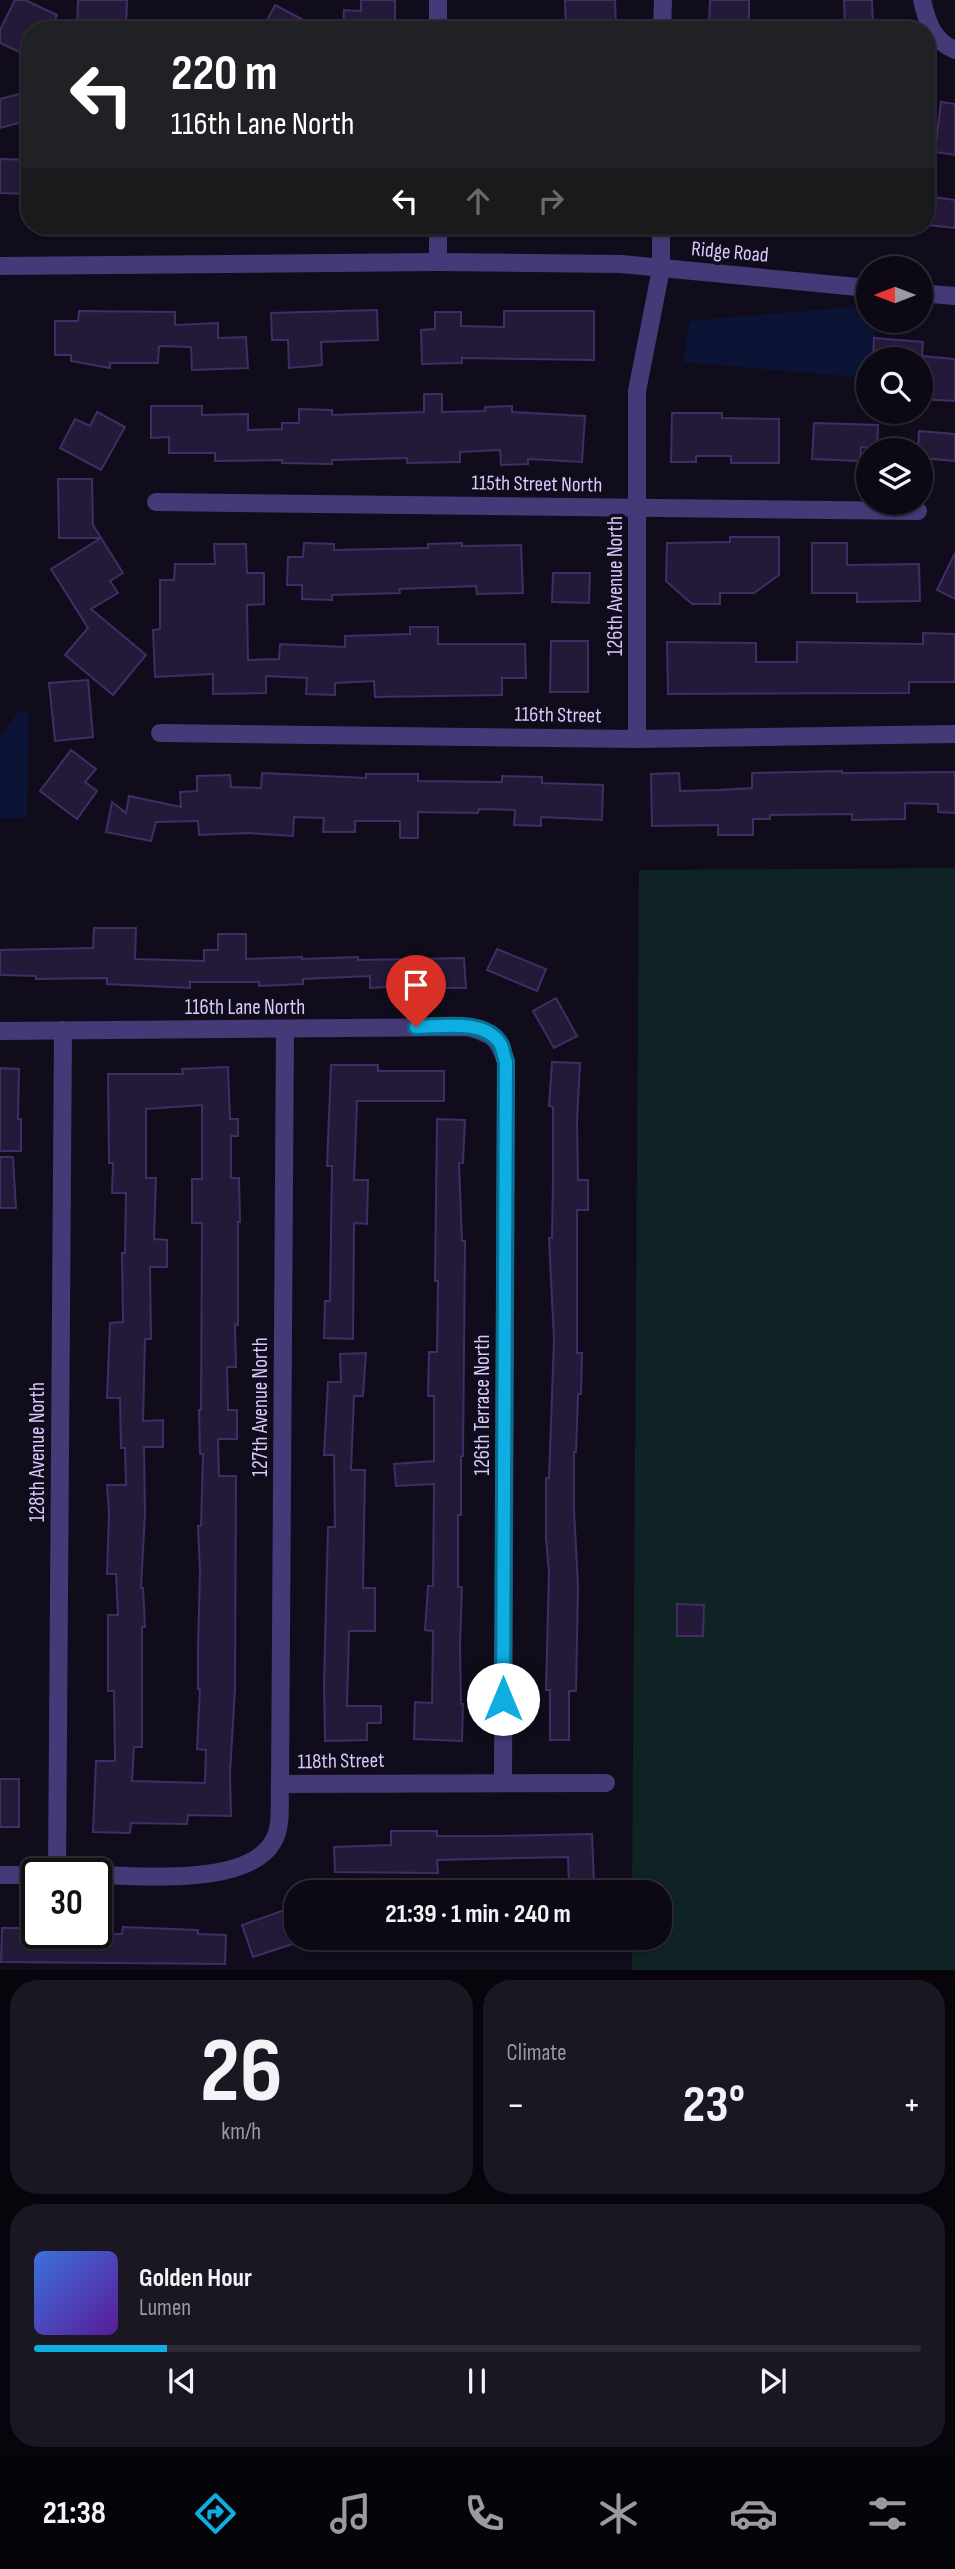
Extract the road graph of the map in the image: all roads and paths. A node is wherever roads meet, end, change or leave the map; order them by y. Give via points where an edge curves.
1 (438, 0) edge
2 (663, 0) edge
3 (922, 0) edge
4 (438, 21) edge
5 (662, 21) edge
6 (927, 21) edge
7 (935, 32) edge
8 (949, 48) edge
9 (438, 235) edge
10 (661, 235) edge
11 (438, 262) junction
12 (0, 266) edge
13 (660, 269) junction
14 (856, 287) edge
15 (933, 294) edge
16 (955, 296) edge
17 (156, 502) dead end
18 (638, 508) junction
19 (856, 510) edge
20 (160, 733) dead end
21 (955, 734) edge
22 (637, 739) junction
23 (63, 1030) junction
24 (285, 1030) junction
25 (0, 1031) edge
26 (489, 1033) joint
27 (503, 1782) junction
28 (606, 1783) dead end
29 (280, 1784) junction
30 (57, 1858) edge
31 (0, 1875) edge
32 (21, 1875) edge
33 (112, 1875) edge

1 - 4 street
2 - 5 street
3 - 6 street
7 - 8 street
9 - 11 street
10 - 13 street, 126th Avenue North
11 - 12 street, Ridge Road
11 - 13 street, Ridge Road via 621,264
13 - 14 street, Ridge Road
13 - 18 street, 126th Avenue North via 637,391
15 - 16 street
17 - 18 street, 115th Street North
18 - 19 street, 115th Street North
18 - 22 street, 126th Avenue North
20 - 22 street, 116th Street
21 - 22 street, 116th Street
23 - 24 street, 116th Lane North
23 - 25 street, 116th Lane North
23 - 30 street, 128th Avenue North
24 - 26 street, 116th Lane North via 468,1027
24 - 29 street, 127th Avenue North
26 - 27 street, 126th Terrace North via 501,1045 506,1062
27 - 28 street, 118th Street
27 - 29 street, 118th Street
29 - 33 street, 118th Street via 275,1838 244,1867 199,1875
31 - 32 street

